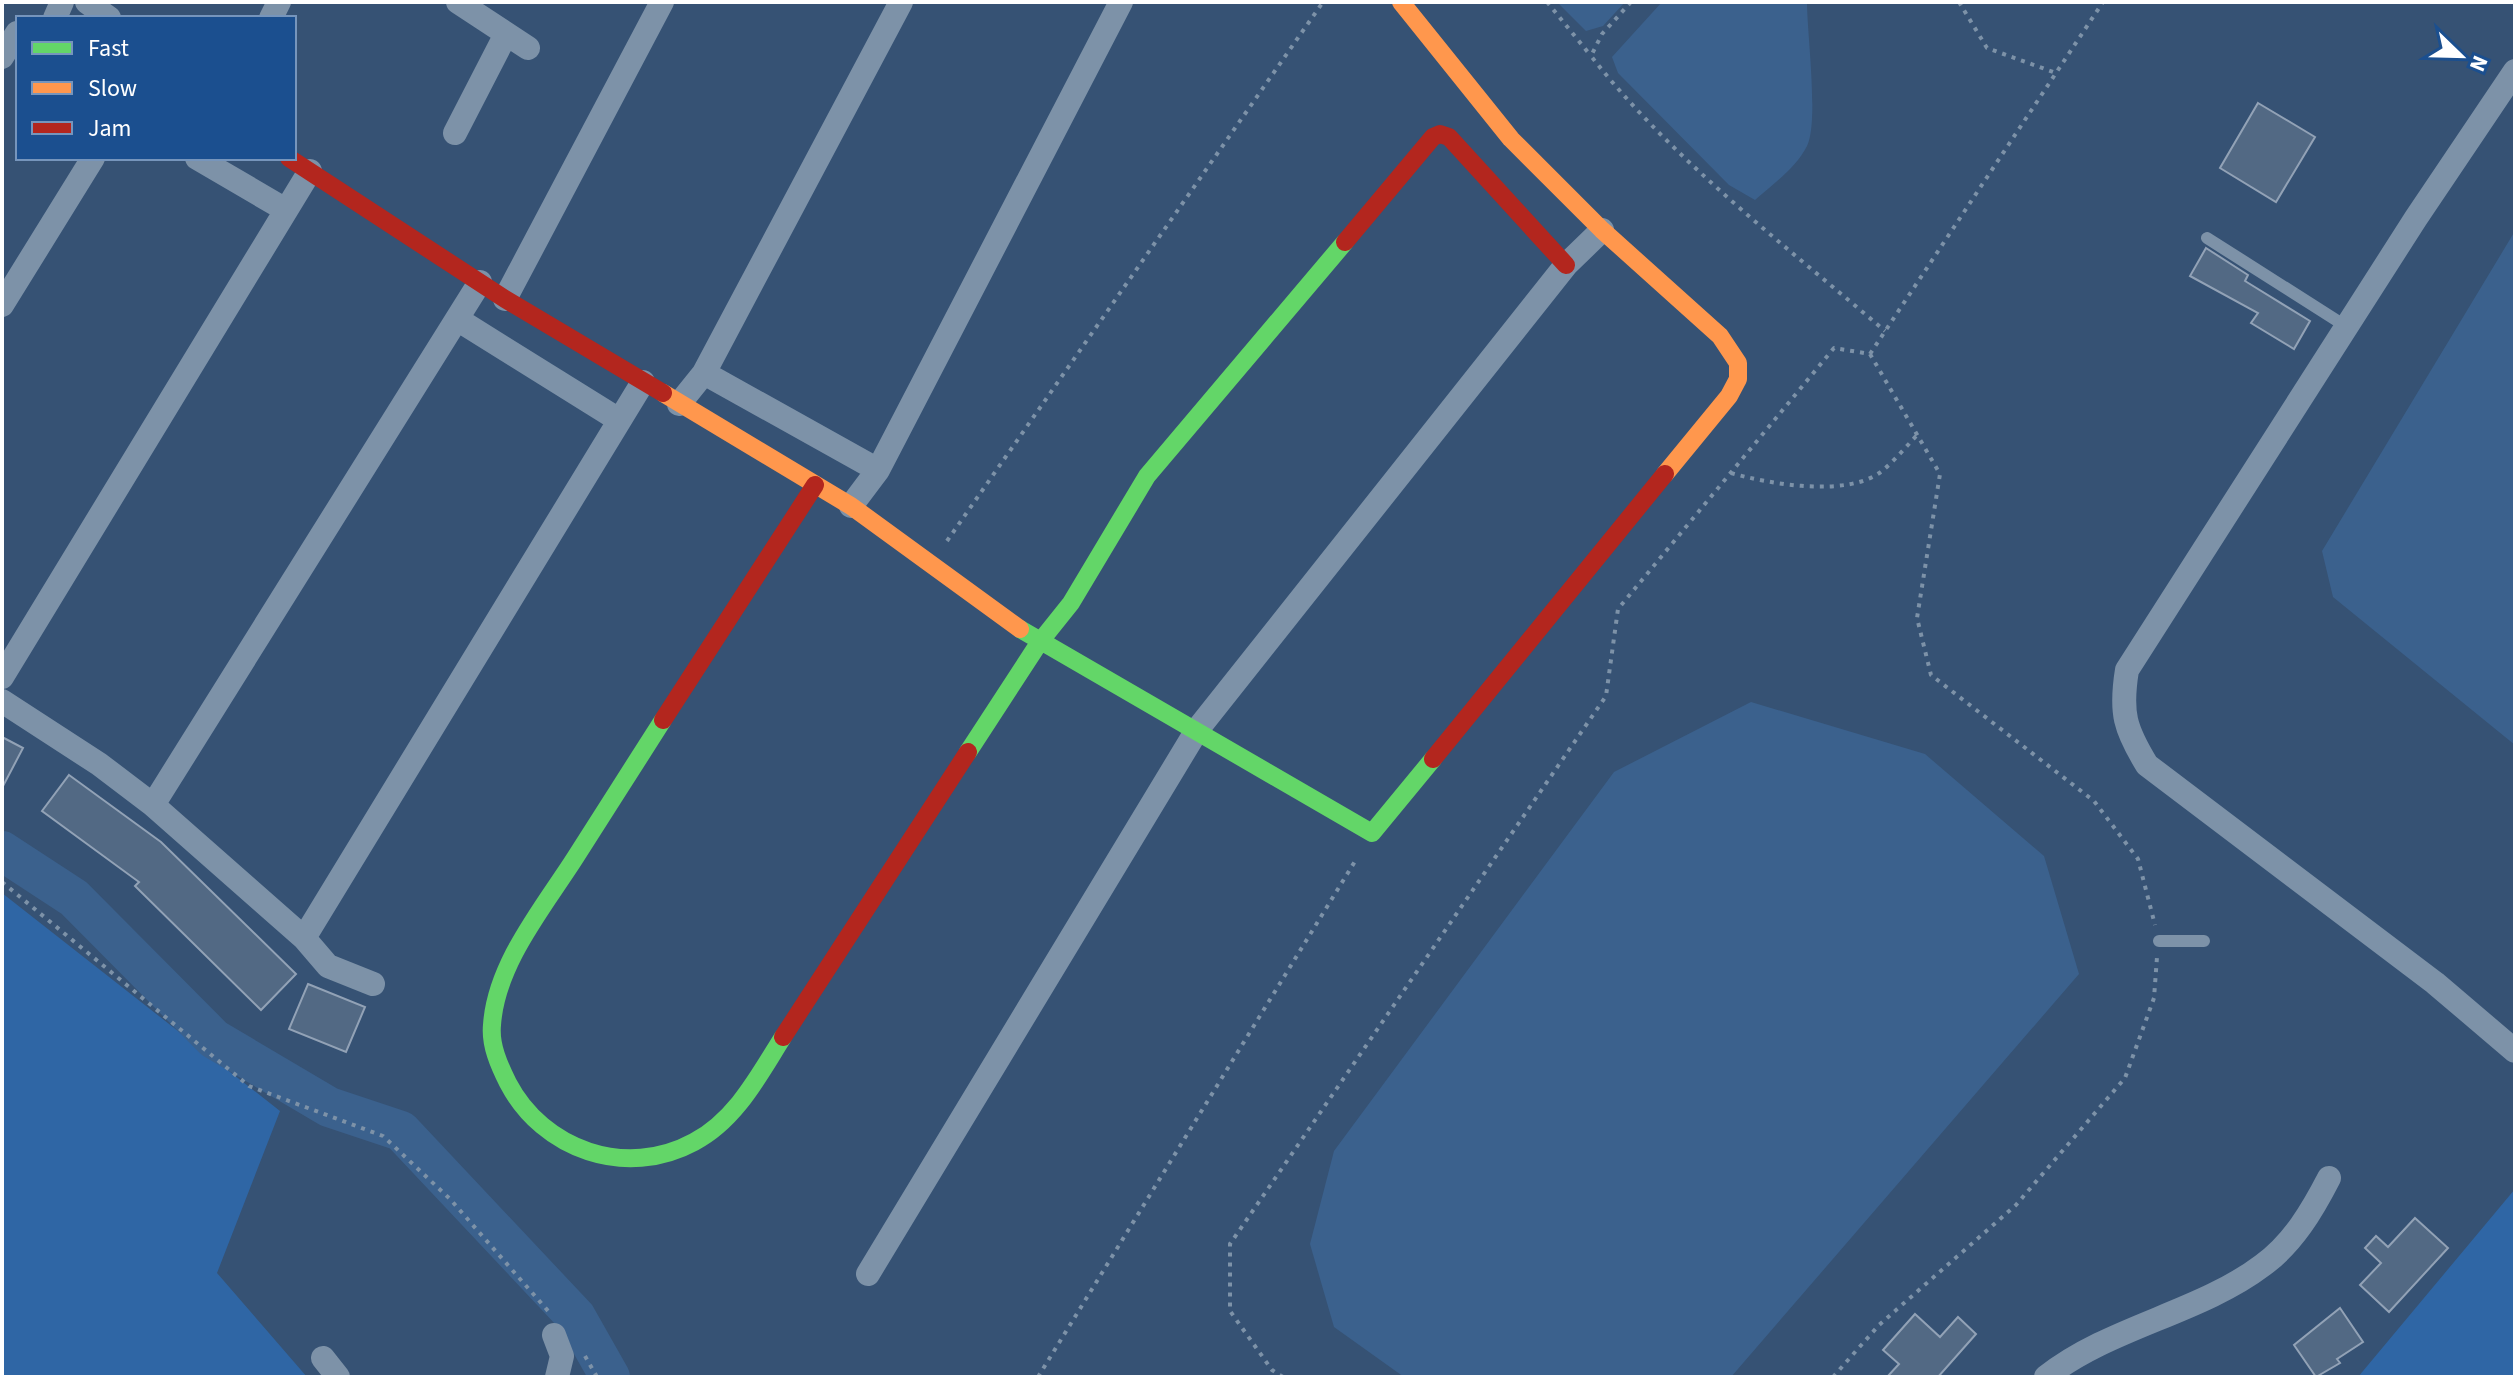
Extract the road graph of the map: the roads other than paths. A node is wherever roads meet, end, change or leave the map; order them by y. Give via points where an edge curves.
1 (87, 2) edge
2 (458, 2) edge
3 (662, 2) edge
4 (901, 2) edge
5 (1121, 2) edge
6 (1401, 2) edge
7 (106, 16) edge
8 (506, 34) junction
9 (16, 36) edge
10 (528, 48) dead end
11 (2, 57) edge
12 (2515, 71) edge
13 (455, 133) dead end
14 (92, 160) edge
15 (200, 160) edge
16 (299, 164) edge
17 (286, 210) junction
18 (1602, 230) junction
19 (2207, 238) dead end
20 (1566, 265) junction
21 (480, 282) junction
22 (505, 299) junction
23 (2, 305) edge
24 (457, 319) junction
25 (2347, 327) junction
26 (704, 373) junction
27 (643, 382) junction
28 (679, 404) junction
29 (619, 420) junction
30 (878, 470) junction
31 (815, 485) junction
32 (851, 506) junction
33 (1039, 643) junction
34 (2, 677) edge
35 (2, 701) edge
36 (1197, 730) junction
37 (153, 805) junction
38 (304, 938) junction
39 (2159, 941) road end
40 (2204, 941) dead end
41 (373, 984) dead end
42 (2515, 1051) edge
43 (2329, 1178) dead end
44 (868, 1274) dead end
45 (556, 1328) road end
46 (2050, 1376) edge
47 (557, 1377) edge

1 - 7 street
2 - 8 street
3 - 22 street
4 - 26 street
5 - 30 street
6 - 18 street via 1511,139
8 - 10 street
8 - 13 street
9 - 11 street
12 - 25 street
14 - 23 street
15 - 17 street
16 - 17 street
16 - 21 street
17 - 34 street
18 - 20 street
18 - 36 street via 1720,336 1738,363 1738,379 1729,396 1372,833
19 - 25 lane
20 - 33 street via 1449,137 1433,137 1147,476 1071,603
20 - 36 street
21 - 22 street
21 - 24 street
22 - 27 street
24 - 29 street
24 - 37 street
25 - 42 street via 2127,670 2122,701 2128,733 2147,765 2435,983
26 - 28 street
26 - 30 street
27 - 28 street
27 - 29 street
28 - 31 street
29 - 38 street
30 - 32 street
31 - 32 street
31 - 33 street via 520,943 502,984 492,1035 513,1093 547,1132 592,1154 645,1158 693,1144 740,1104
32 - 33 street
33 - 36 street
35 - 37 street
36 - 44 street
37 - 38 street
38 - 41 street via 328,966
39 - 40 lane
43 - 46 street via 2304,1222 2262,1266 2077,1355
45 - 47 street via 562,1356

